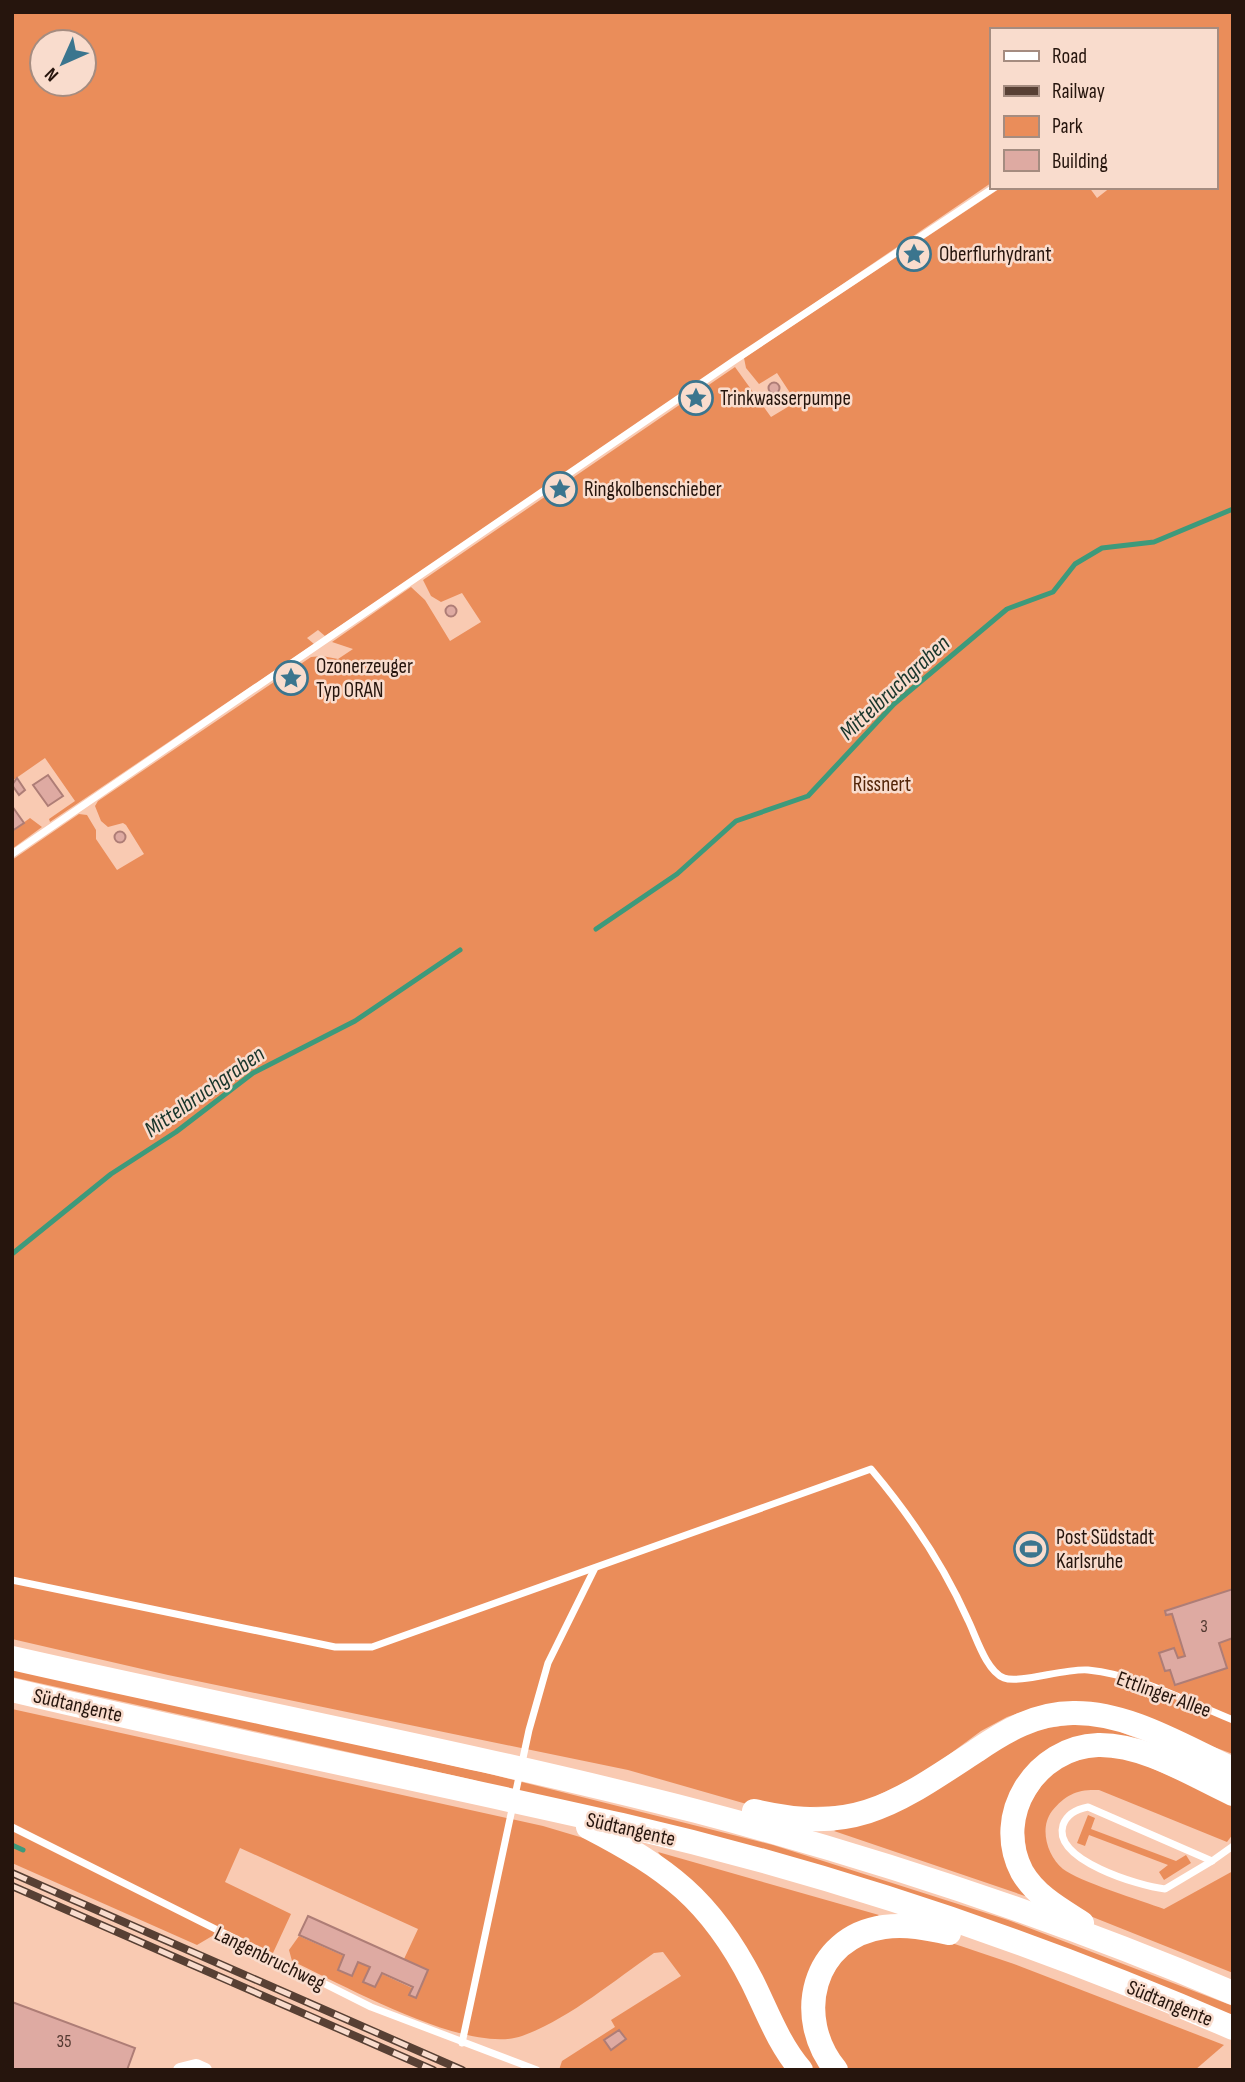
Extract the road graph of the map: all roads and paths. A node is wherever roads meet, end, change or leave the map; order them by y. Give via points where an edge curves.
1 (992, 189) edge
2 (12, 854) edge
3 (594, 1570) junction
4 (12, 1580) edge
5 (12, 1658) edge
6 (12, 1690) edge
7 (1233, 1720) edge
8 (1233, 1769) edge
9 (1233, 1794) edge
10 (696, 1811) junction
11 (559, 1812) junction
12 (12, 1827) edge
13 (1233, 1846) edge
14 (1212, 1861) junction
15 (982, 1931) junction
16 (1118, 1947) junction
17 (1233, 1993) edge
18 (1233, 2028) edge
19 (462, 2043) junction
20 (180, 2070) edge
21 (205, 2070) edge
22 (537, 2070) edge
23 (801, 2070) edge
24 (836, 2070) edge

1 - 2 lane
3 - 4 lane via 372,1647 335,1647
3 - 7 lane, Ettlinger Allee via 871,1469 903,1508 990,1665 1002,1678 1073,1670 1104,1672
3 - 19 lane via 548,1663 529,1730
5 - 10 highway, Südtangente
6 - 11 highway, Südtangente
8 - 10 highway via 1122,1720 1073,1713 1049,1715 1013,1728 881,1809 821,1820 786,1819 754,1811
9 - 16 highway via 1112,1745 1074,1749 1052,1759 1032,1777 1014,1820 1014,1846 1022,1871 1048,1901
10 - 16 highway, Südtangente via 932,1881
11 - 15 highway, Südtangente via 750,1859
11 - 23 highway via 651,1861 706,1909 730,1942 769,2020
12 - 19 lane, Langenbruchweg via 286,1967
13 - 14 lane
14 - 14 lane via 1088,1807 1073,1813 1063,1827 1063,1842 1074,1855 1154,1888 1173,1886
15 - 18 highway, Südtangente
15 - 24 highway via 883,1927 841,1947 822,1969 812,2003 818,2043
16 - 17 highway, Südtangente
19 - 22 lane, Langenbruchweg
20 - 21 street via 196,2066

